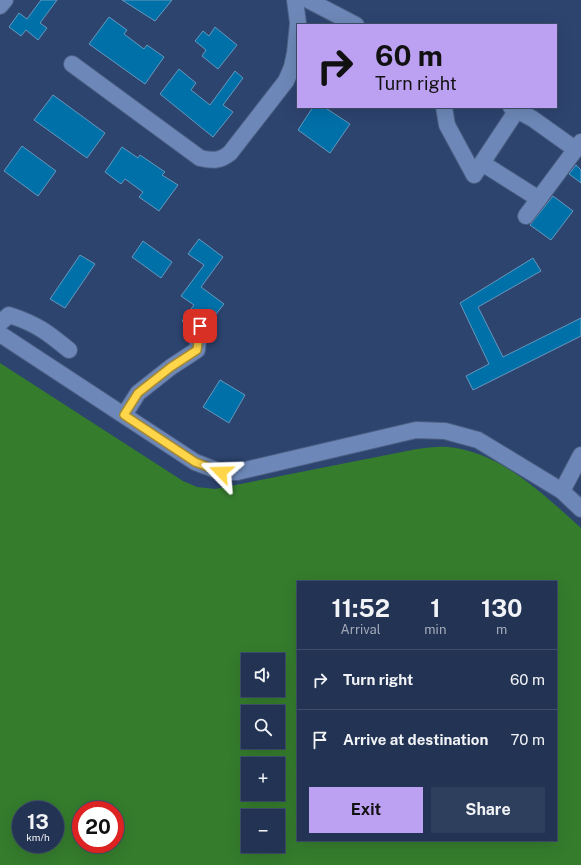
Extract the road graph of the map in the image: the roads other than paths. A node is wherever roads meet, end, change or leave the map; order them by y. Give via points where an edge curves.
1 (4, 0) edge
2 (295, 0) edge
3 (308, 0) edge
4 (0, 6) edge
5 (298, 24) edge
6 (354, 24) edge
7 (297, 33) edge
8 (72, 64) dead end
9 (444, 108) edge
10 (514, 109) edge
11 (578, 145) edge
12 (482, 163) junction
13 (539, 199) junction
14 (526, 216) dead end
15 (0, 323) edge
16 (200, 326) dead end
17 (0, 334) edge
18 (69, 350) dead end
19 (124, 415) junction
20 (581, 455) edge
21 (562, 491) junction
22 (581, 509) edge

1 - 4 lane
2 - 5 lane
3 - 6 lane
7 - 8 lane via 292,67 286,81 230,153 223,159 212,161 200,158
9 - 12 lane via 447,125 474,175
10 - 11 lane
10 - 12 lane
11 - 13 lane
12 - 13 lane
13 - 14 lane
15 - 18 lane via 9,315 27,321 45,330
16 - 19 lane via 197,350 138,393
17 - 19 lane
19 - 21 lane via 195,462 221,472 237,472 416,430 445,431 478,440
20 - 21 lane
21 - 22 lane

